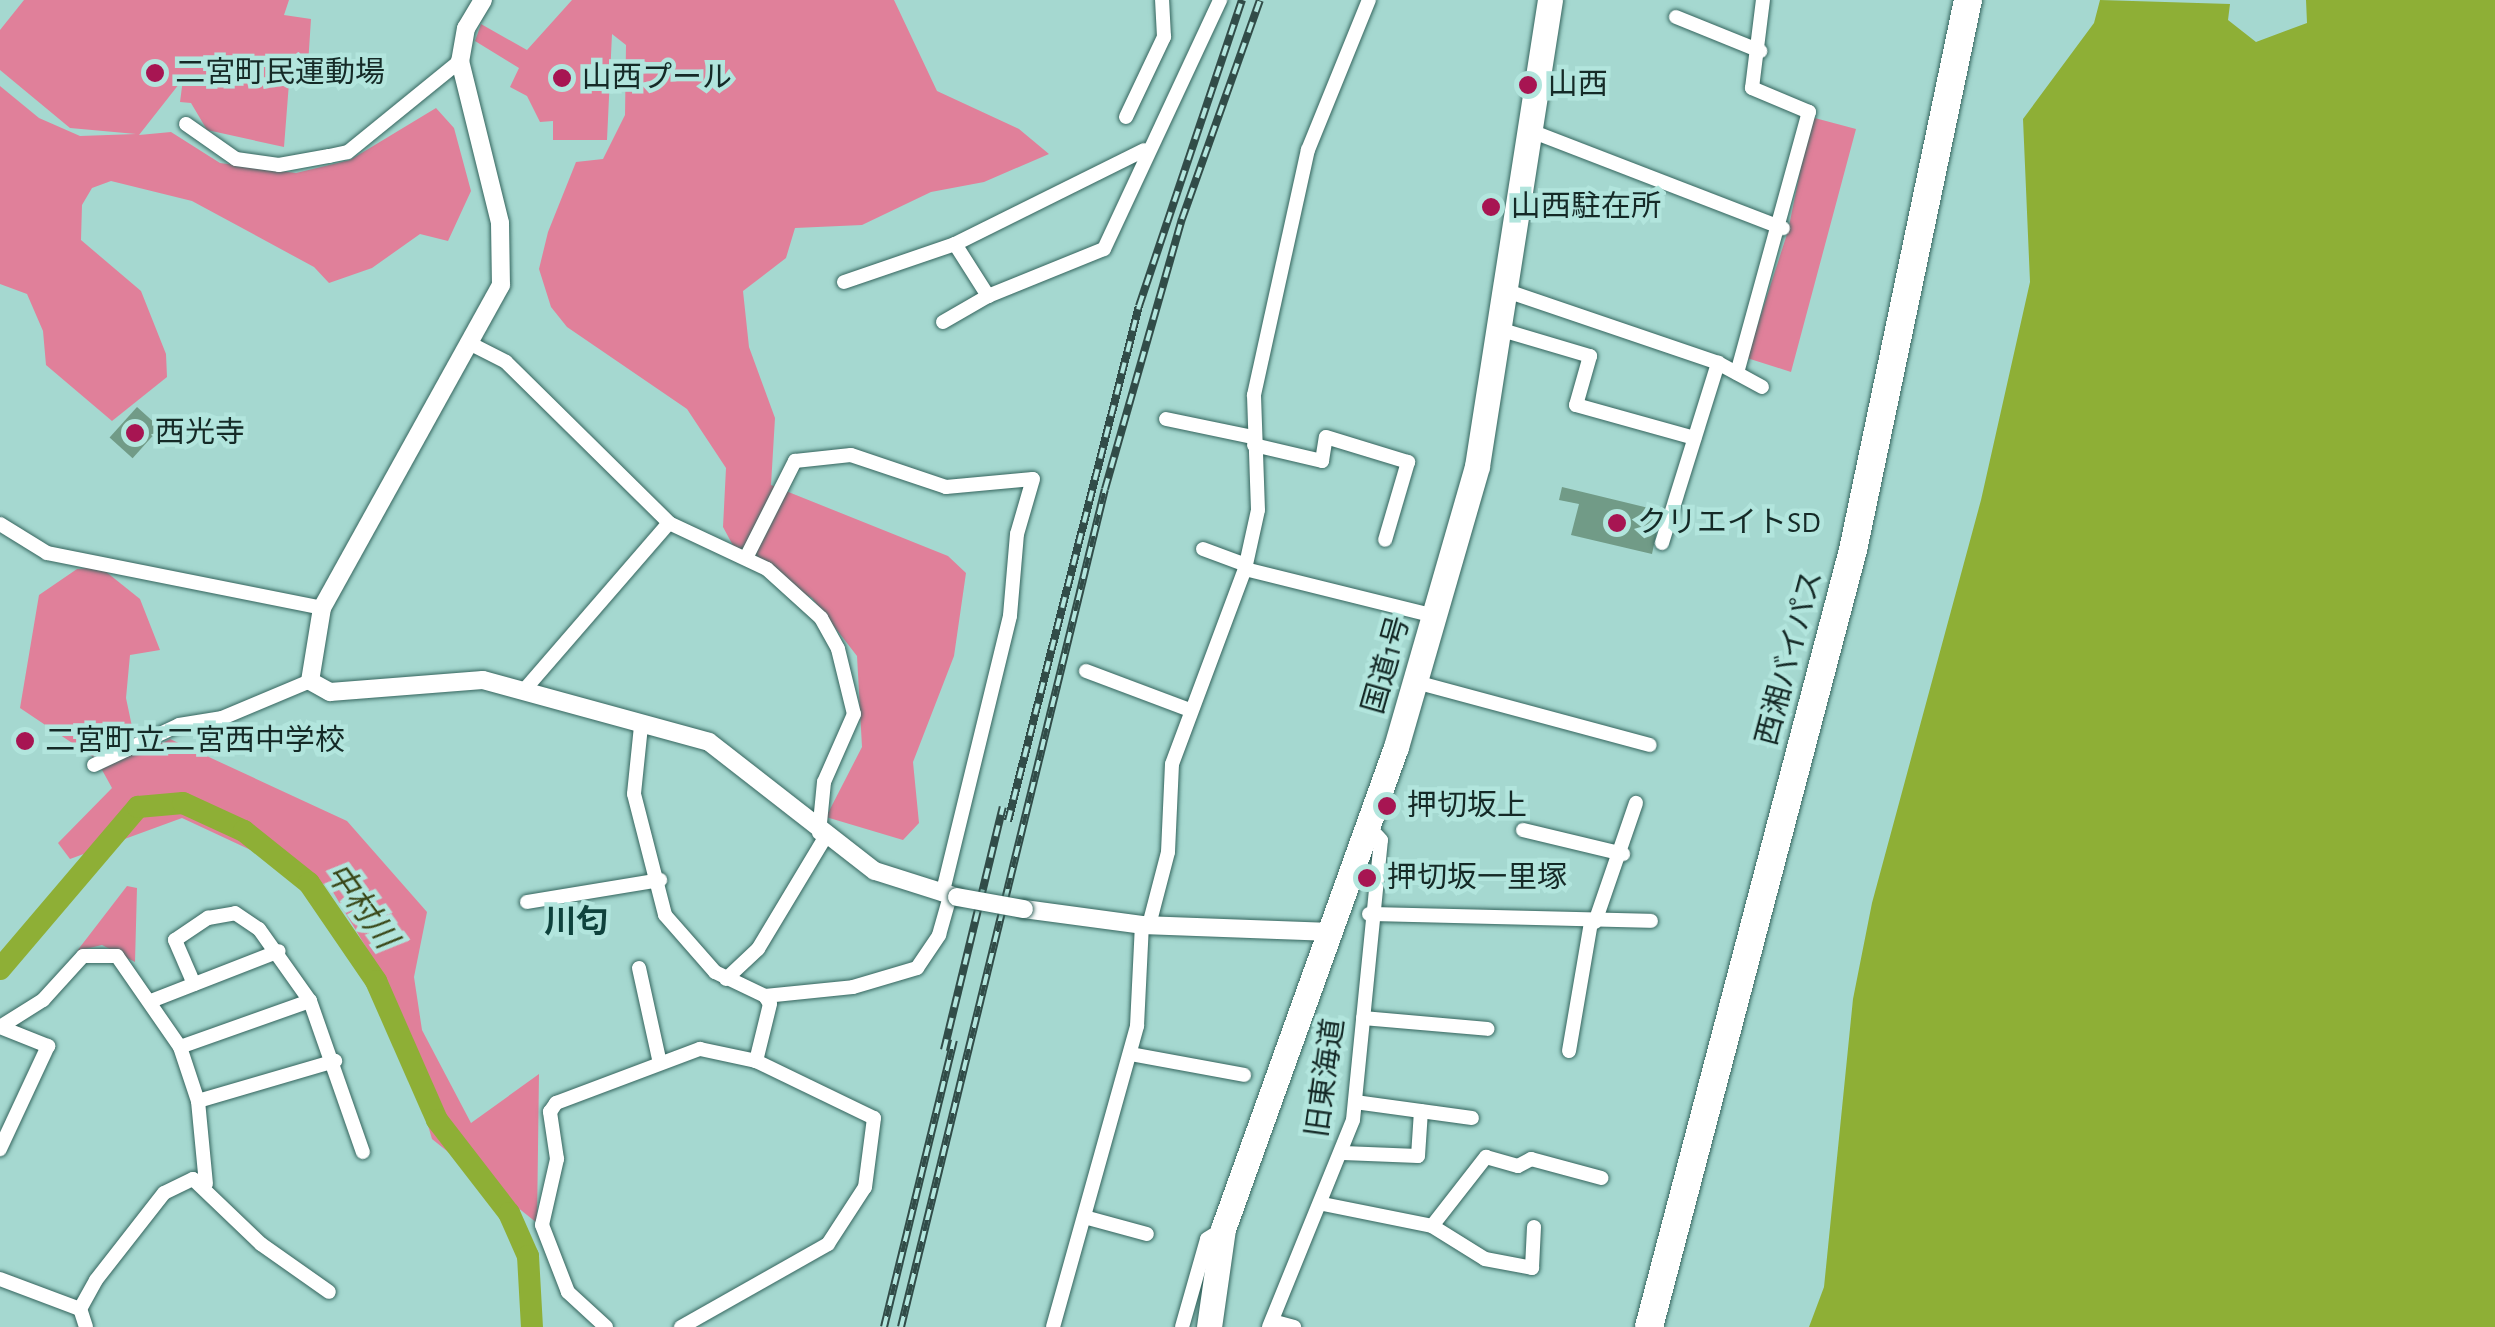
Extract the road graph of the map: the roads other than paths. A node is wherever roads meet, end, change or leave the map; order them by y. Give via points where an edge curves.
1 (483, 0) edge
2 (1162, 0) edge
3 (1220, 0) edge
4 (1369, 0) edge
5 (1550, 0) edge
6 (1763, 0) edge
7 (1951, 0) edge
8 (1968, 0) edge
9 (1676, 17) dead end
10 (1760, 51) junction
11 (460, 60) junction
12 (1126, 116) dead end
13 (186, 124) dead end
14 (1531, 132) junction
15 (1144, 150) junction
16 (1783, 228) junction
17 (955, 244) junction
18 (844, 282) dead end
19 (1507, 291) junction
20 (988, 296) junction
21 (943, 322) dead end
22 (1502, 330) junction
23 (474, 345) junction
24 (1718, 363) junction
25 (1737, 373) junction
26 (1762, 387) dead end
27 (1166, 419) dead end
28 (1694, 438) junction
29 (1254, 441) junction
30 (670, 523) junction
31 (0, 524) edge
32 (1385, 540) dead end
33 (1662, 542) dead end
34 (1204, 549) dead end
35 (746, 558) junction
36 (1245, 567) junction
37 (322, 608) junction
38 (1435, 616) junction
39 (1086, 670) dead end
40 (310, 682) junction
41 (1416, 682) junction
42 (526, 688) junction
43 (1190, 710) junction
44 (641, 726) junction
45 (1650, 745) dead end
46 (94, 765) dead end
47 (1636, 803) dead end
48 (1368, 827) junction
49 (1523, 830) dead end
50 (822, 834) junction
51 (1623, 854) junction
52 (660, 880) junction
53 (950, 896) junction
54 (527, 902) dead end
55 (1369, 919) junction
56 (1651, 920) dead end
57 (1593, 922) junction
58 (1146, 925) junction
59 (1334, 927) junction
60 (279, 951) junction
61 (639, 968) dead end
62 (726, 978) junction
63 (194, 984) junction
64 (765, 996) junction
65 (151, 1001) junction
66 (310, 1001) junction
67 (1363, 1018) junction
68 (1488, 1029) dead end
69 (180, 1047) junction
70 (1569, 1051) dead end
71 (1130, 1054) junction
72 (659, 1059) junction
73 (756, 1061) junction
74 (335, 1062) junction
75 (1244, 1075) dead end
76 (198, 1101) junction
77 (1356, 1102) junction
78 (1421, 1111) junction
79 (1472, 1118) dead end
80 (0, 1149) edge
81 (363, 1152) dead end
82 (1343, 1152) junction
83 (1602, 1178) dead end
84 (206, 1184) junction
85 (1323, 1204) junction
86 (1088, 1218) junction
87 (1432, 1226) junction
88 (1534, 1227) dead end
89 (1223, 1229) junction
90 (1147, 1234) dead end
91 (0, 1279) edge
92 (329, 1292) dead end
93 (80, 1309) junction
94 (1270, 1324) edge
95 (86, 1327) edge
96 (606, 1327) edge
97 (681, 1327) edge
98 (1054, 1327) edge
99 (1182, 1327) edge
100 (1209, 1327) edge
101 (1294, 1327) edge
102 (1632, 1327) edge
103 (1649, 1327) edge

1 - 11 street via 466,28
2 - 12 street via 1164,37
3 - 15 street via 1182,90
4 - 29 street via 1308,150 1264,336
5 - 14 highway, 国道1号
6 - 10 street
7 - 102 highway, 西湘バイパス via 1841,524
8 - 103 highway, 西湘バイパス via 1852,550
9 - 10 street
10 - 16 street via 1752,88 1809,112 1790,166
11 - 13 street via 348,152 280,165 236,159
11 - 23 street via 504,254 501,284
14 - 16 street
14 - 19 highway, 国道1号
15 - 17 street
15 - 20 street via 1121,223 1104,248
16 - 25 street
17 - 18 street
17 - 20 street
19 - 22 highway, 国道1号
19 - 24 street
20 - 21 street
22 - 28 street via 1590,356 1576,406
22 - 38 highway, 国道1号 via 1477,466
23 - 30 street via 506,362
23 - 37 street
24 - 25 street
24 - 28 street
25 - 26 street
27 - 29 street
28 - 33 street
29 - 32 street via 1322,462 1326,437 1408,462
29 - 36 street via 1258,510
30 - 35 street
30 - 42 street
31 - 37 street via 46,553
34 - 36 street
35 - 50 street via 821,618 842,665 854,714 824,782
35 - 53 street via 795,461 850,456 946,487 1032,479
36 - 38 street
36 - 43 street
37 - 40 street
38 - 41 highway, 国道1号
39 - 43 street
40 - 42 street via 330,692 457,680
40 - 46 street via 222,718 180,725
41 - 45 street
41 - 48 highway, 国道1号
42 - 44 street
43 - 58 street via 1172,764 1168,852
44 - 50 street via 736,757
44 - 52 street via 634,794
47 - 51 street
48 - 55 street, 旧東海道 via 1381,840
48 - 59 highway, 国道1号
49 - 51 street
50 - 53 street via 875,871
50 - 62 street via 758,950
51 - 57 street
52 - 54 street
52 - 62 street via 664,915
53 - 58 street, bridge
53 - 64 street via 939,935 917,968 853,987
55 - 57 street
55 - 59 street
55 - 67 street, 旧東海道
56 - 57 street
57 - 70 street
58 - 59 street
58 - 71 street
59 - 89 highway, 国道1号
60 - 63 street
60 - 63 street via 235,912 208,918 176,940
60 - 66 street
61 - 72 street
62 - 64 street
63 - 65 street
64 - 73 street via 770,1004
65 - 69 street
65 - 80 street via 132,968 93,954 0,1026 48,1046
66 - 69 street
66 - 74 street
67 - 68 street
67 - 77 street, 旧東海道
69 - 76 street
71 - 75 street
71 - 86 street
72 - 73 street via 700,1049
72 - 96 street via 588,1087 550,1112 557,1159 542,1225 568,1292
73 - 97 street via 874,1118 873,1165 828,1244
74 - 76 street
74 - 81 street
76 - 84 street
77 - 78 street
77 - 82 street, 旧東海道
78 - 79 street
78 - 82 street via 1418,1156
82 - 85 street, 旧東海道
83 - 87 street via 1531,1159 1518,1166 1486,1158
84 - 92 street via 260,1244
84 - 93 street via 178,1181 164,1194
85 - 87 street
85 - 94 street, 旧東海道
86 - 90 street
86 - 98 street
87 - 88 street via 1485,1259 1532,1268
89 - 99 street via 1207,1239
89 - 100 highway, 国道1号
91 - 93 street
93 - 95 street
94 - 101 street

